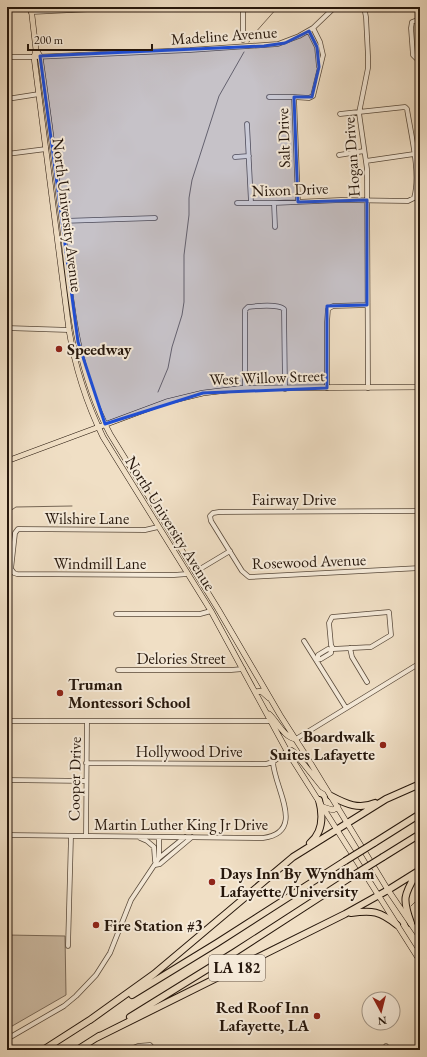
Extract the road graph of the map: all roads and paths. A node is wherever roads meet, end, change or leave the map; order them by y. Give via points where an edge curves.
1 (133, 7) edge
2 (243, 7) edge
3 (335, 7) edge
4 (364, 7) edge
5 (31, 10) edge
6 (420, 19) edge
7 (313, 28) junction
8 (309, 31) junction
9 (243, 40) dead end
10 (36, 50) junction
11 (40, 56) junction
12 (7, 57) edge
13 (34, 57) junction
14 (420, 59) edge
15 (319, 67) junction
16 (39, 94) junction
17 (294, 96) junction
18 (269, 97) dead end
19 (7, 99) edge
20 (359, 112) junction
21 (340, 114) dead end
22 (247, 124) dead end
23 (46, 149) junction
24 (364, 151) junction
25 (7, 154) edge
26 (414, 154) junction
27 (339, 155) dead end
28 (248, 156) junction
29 (235, 157) dead end
30 (366, 161) junction
31 (367, 200) junction
32 (298, 202) junction
33 (237, 203) dead end
34 (251, 203) junction
35 (274, 203) junction
36 (155, 218) dead end
37 (62, 221) junction
38 (275, 227) dead end
39 (367, 306) junction
40 (7, 328) edge
41 (69, 330) junction
42 (420, 387) edge
43 (245, 388) junction
44 (285, 388) junction
45 (327, 388) junction
46 (368, 388) junction
47 (105, 424) junction
48 (98, 427) junction
49 (7, 461) edge
50 (420, 511) edge
51 (166, 525) junction
52 (158, 527) junction
53 (230, 551) junction
54 (420, 568) edge
55 (13, 572) joint
56 (194, 572) junction
57 (187, 574) junction
58 (211, 611) junction
59 (116, 614) dead end
60 (304, 641) dead end
61 (350, 648) junction
62 (332, 649) junction
63 (317, 659) junction
64 (420, 663) edge
65 (252, 667) junction
66 (243, 669) junction
67 (118, 670) dead end
68 (368, 682) dead end
69 (256, 692) junction
70 (272, 701) junction
71 (346, 708) junction
72 (266, 712) junction
73 (7, 721) edge
74 (87, 721) junction
75 (270, 721) junction
76 (296, 738) junction
77 (287, 750) junction
78 (273, 762) junction
79 (86, 763) junction
80 (7, 780) edge
81 (86, 781) junction
82 (420, 784) edge
83 (330, 794) junction
84 (386, 799) junction
85 (319, 800) junction
86 (323, 807) junction
87 (338, 807) junction
88 (420, 814) edge
89 (347, 823) junction
90 (336, 830) junction
91 (420, 834) edge
92 (7, 835) edge
93 (71, 836) junction
94 (86, 836) junction
95 (192, 836) junction
96 (136, 837) junction
97 (159, 837) junction
98 (186, 837) junction
99 (293, 857) junction
100 (158, 858) junction
101 (155, 865) junction
102 (418, 871) edge
103 (388, 890) junction
104 (378, 896) junction
105 (345, 914) junction
106 (410, 923) junction
107 (396, 925) junction
108 (420, 937) edge
109 (68, 946) dead end
110 (420, 961) edge
111 (90, 1020) junction
112 (96, 1038) junction
113 (7, 1039) edge
114 (43, 1050) edge
115 (77, 1050) edge
116 (128, 1050) edge
117 (154, 1050) edge

1 - 5 street
2 - 9 street
3 - 7 street, Madeline Avenue
4 - 20 street, Hogan Drive via 368,68
5 - 10 main road, North University Avenue
6 - 14 street via 412,22 411,28 413,55
7 - 8 street, Madeline Avenue
7 - 15 street via 322,50 323,60
8 - 11 street, Madeline Avenue via 285,43 264,46
8 - 15 street via 317,47
10 - 11 main road, North University Avenue
10 - 13 main road, North University Avenue
11 - 13 street, Madeline Avenue
11 - 37 main road, North University Avenue
12 - 13 street, Madeline Avenue
13 - 16 main road, North University Avenue
15 - 17 street via 312,97
16 - 19 street
16 - 23 main road, North University Avenue
17 - 18 street
17 - 32 street, Salt Drive
20 - 21 street
20 - 24 street, Hogan Drive
20 - 26 street via 405,107
22 - 28 street
23 - 25 street
23 - 41 main road, North University Avenue
24 - 27 street
24 - 30 street, Hogan Drive
26 - 30 street
26 - 31 street, Nixon Drive via 414,198 408,201
28 - 29 street
28 - 34 street
30 - 31 street, Hogan Drive
31 - 32 street, Nixon Drive
31 - 39 street, Hogan Drive
32 - 35 street, Nixon Drive
33 - 34 street, Nixon Drive
34 - 35 street, Nixon Drive
35 - 38 street
36 - 37 street
37 - 47 main road, North University Avenue via 80,351
39 - 45 street via 332,306 328,309
39 - 46 street, Hogan Drive
40 - 41 street
41 - 48 main road, North University Avenue via 80,378
42 - 46 main road, West Willow Street
43 - 44 main road, West Willow Street
43 - 44 street via 245,310 248,307 280,306 285,311
43 - 47 main road, West Willow Street via 182,398
44 - 45 main road, West Willow Street
45 - 46 main road, West Willow Street
47 - 48 main road, West Willow Street
47 - 51 main road, North University Avenue
48 - 49 main road, West Willow Street
48 - 52 main road, North University Avenue
50 - 53 street, Fairway Drive via 215,513 210,516 211,522
51 - 52 main road
51 - 56 main road, North University Avenue
52 - 55 street, Wilshire Lane via 145,530 18,529 11,566
52 - 57 main road, North University Avenue
53 - 54 street, Rosewood Avenue via 244,574 253,578
53 - 56 street, Rosewood Avenue
55 - 57 street, Windmill Lane
56 - 65 main road, North University Avenue
57 - 58 main road, North University Avenue
58 - 59 street via 200,614
58 - 66 main road, North University Avenue
60 - 63 street
61 - 62 street
61 - 62 street via 371,647 391,635 389,612 332,617 329,623
61 - 68 street via 352,657
62 - 63 street via 331,653
63 - 71 street
64 - 71 street
65 - 66 main road
65 - 70 main road, North University Avenue
66 - 67 street, Delories Street
66 - 69 main road, North University Avenue
69 - 70 main road via 261,691
69 - 72 main road, North University Avenue
70 - 76 main road, North University Avenue
71 - 76 street
72 - 75 main road, North University Avenue
72 - 76 main road via 290,738
73 - 74 street
74 - 75 street
74 - 79 street, Cooper Drive
75 - 77 main road, North University Avenue
76 - 83 main road, North University Avenue
77 - 78 street
77 - 83 main road via 293,751
77 - 85 main road, North University Avenue
78 - 79 street, Hollywood Drive
78 - 95 street, Martin Luther King Jr Drive via 286,813 284,826 280,832 263,838
79 - 81 street, Cooper Drive
80 - 81 street
81 - 94 street, Cooper Drive
82 - 84 highway
83 - 84 highway via 356,806 370,805
83 - 87 main road, North University Avenue
84 - 89 highway
85 - 86 main road, North University Avenue
85 - 99 highway via 322,819 315,839
86 - 87 main road via 333,810
86 - 90 main road, North University Avenue
87 - 89 main road, North University Avenue
88 - 111 highway, bridge via 190,960
89 - 90 highway, LA 182
89 - 103 main road, North University Avenue
90 - 99 highway, LA 182
90 - 104 main road, North University Avenue
91 - 112 highway, bridge
92 - 93 street, Martin Luther King Jr Drive
93 - 94 street, Martin Luther King Jr Drive
93 - 109 street, Cooper Drive
94 - 96 street, Martin Luther King Jr Drive
95 - 98 street, Martin Luther King Jr Drive
95 - 101 street via 160,864
96 - 97 street, Martin Luther King Jr Drive
96 - 101 street via 147,840 154,847
97 - 98 street, Martin Luther King Jr Drive
97 - 100 street
98 - 100 street
99 - 111 highway, LA 182 via 154,974
100 - 101 street
101 - 113 street via 131,900 110,952 96,975 64,1006
102 - 103 highway
102 - 106 highway via 406,895 405,908
103 - 104 highway
103 - 106 main road, North University Avenue
104 - 105 highway, LA 182
104 - 107 main road, North University Avenue
105 - 107 highway via 376,912
105 - 112 highway, LA 182
106 - 108 main road, North University Avenue
107 - 110 main road, North University Avenue
111 - 114 highway
112 - 115 highway
116 - 117 street via 150,1045

